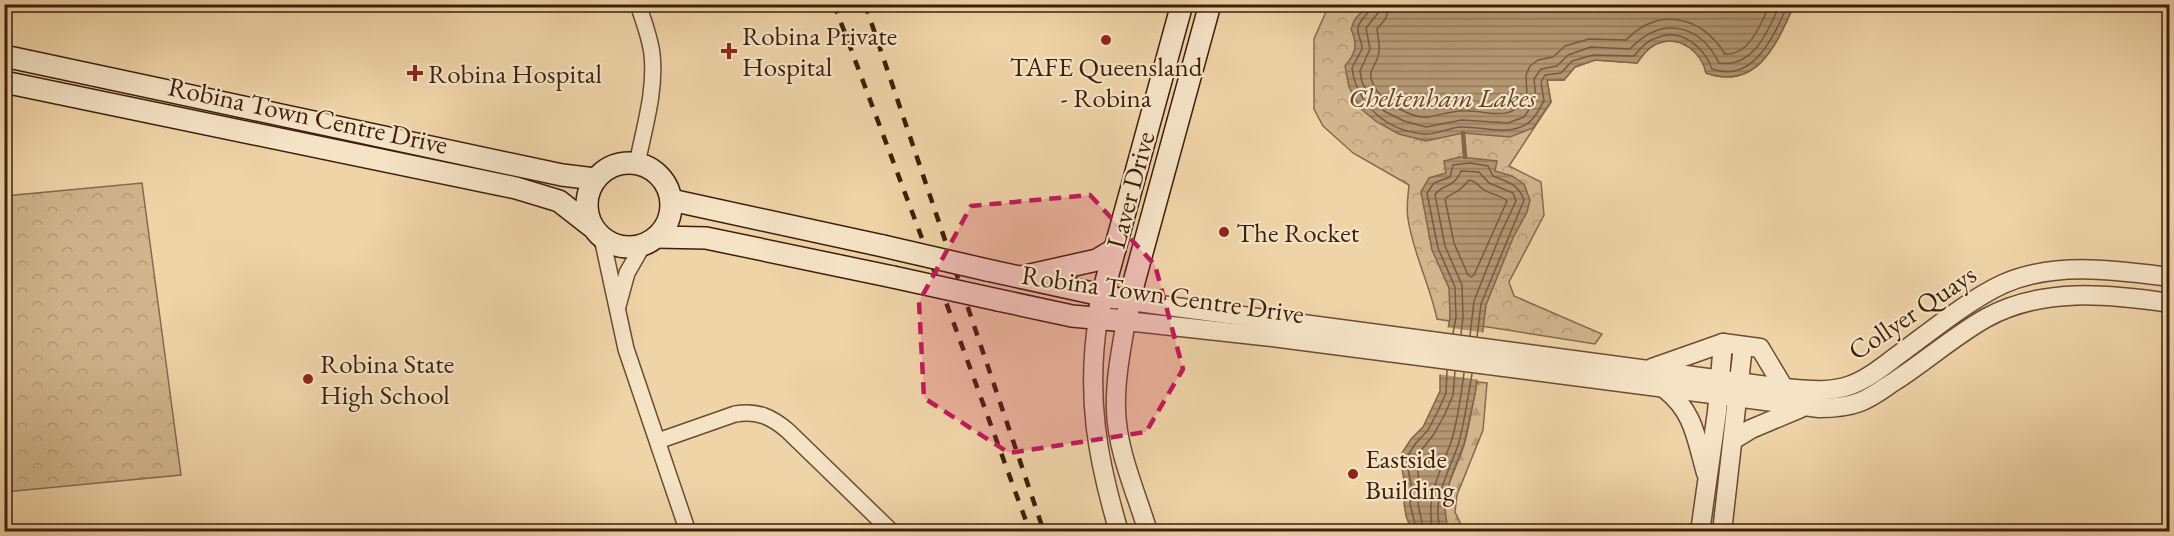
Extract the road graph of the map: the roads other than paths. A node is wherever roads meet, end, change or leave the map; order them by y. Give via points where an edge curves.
1 (638, 4) edge
2 (1182, 4) edge
3 (1210, 4) edge
4 (4, 56) edge
5 (4, 82) edge
6 (637, 164) junction
7 (595, 179) junction
8 (671, 200) junction
9 (596, 232) junction
10 (650, 241) junction
11 (1115, 249) junction
12 (2169, 277) edge
13 (1017, 278) junction
14 (1102, 296) junction
15 (2169, 303) edge
16 (1128, 311) junction
17 (617, 312) junction
18 (1098, 319) junction
19 (1723, 343) junction
20 (1743, 346) junction
21 (1499, 359) junction
22 (1648, 370) junction
23 (1719, 388) junction
24 (1784, 388) junction
25 (1665, 389) junction
26 (1739, 390) junction
27 (1803, 407) junction
28 (658, 441) junction
29 (1733, 441) junction
30 (1708, 480) junction
31 (688, 531) edge
32 (892, 531) edge
33 (1119, 531) edge
34 (1149, 531) edge
35 (1700, 531) edge
36 (1722, 531) edge

1 - 6 street via 652,52 653,76
2 - 11 main road, Laver Drive
3 - 16 main road, Laver Drive
4 - 7 main road, Robina Town Centre Drive via 562,176
5 - 9 main road, Robina Town Centre Drive via 516,188 558,201
6 - 7 main road via 614,166
6 - 8 main road via 660,176
7 - 9 main road via 586,202
8 - 10 main road via 668,220
8 - 13 main road, Robina Town Centre Drive, bridge
9 - 10 main road via 616,246 627,248
9 - 17 street
10 - 17 street via 627,273
10 - 18 main road, Robina Town Centre Drive, bridge via 706,238
11 - 13 main road via 1097,260
11 - 14 main road, Laver Drive
12 - 24 street, Collyer Quays via 2089,269 2052,271 2014,280 1971,303 1853,384 1819,391
13 - 14 main road, Robina Town Centre Drive
14 - 16 main road, Robina Town Centre Drive
14 - 18 main road, Laver Drive
15 - 27 street, Collyer Quays via 2092,294 2035,300 1987,317 1861,402 1839,407
16 - 18 main road, Robina Town Centre Drive
16 - 21 street, Robina Town Centre Drive via 1272,337
16 - 34 street, Laver Drive via 1116,411 1122,446
17 - 28 street
18 - 33 street, Laver Drive via 1092,368 1095,430 1104,481
19 - 20 street
19 - 22 street
19 - 23 street
20 - 24 street via 1760,348
20 - 26 street
21 - 22 street, Robina Town Centre Drive
21 - 25 street, Robina Town Centre Drive
22 - 23 street, Collyer Quays
23 - 25 street, Collyer Quays
23 - 26 street, Collyer Quays
23 - 30 street
24 - 26 street, Collyer Quays
25 - 30 street via 1678,399 1690,417
26 - 27 street, Collyer Quays
26 - 29 street
27 - 29 street
28 - 31 street
28 - 32 street via 735,414 747,412 769,417
29 - 36 street
30 - 35 street

